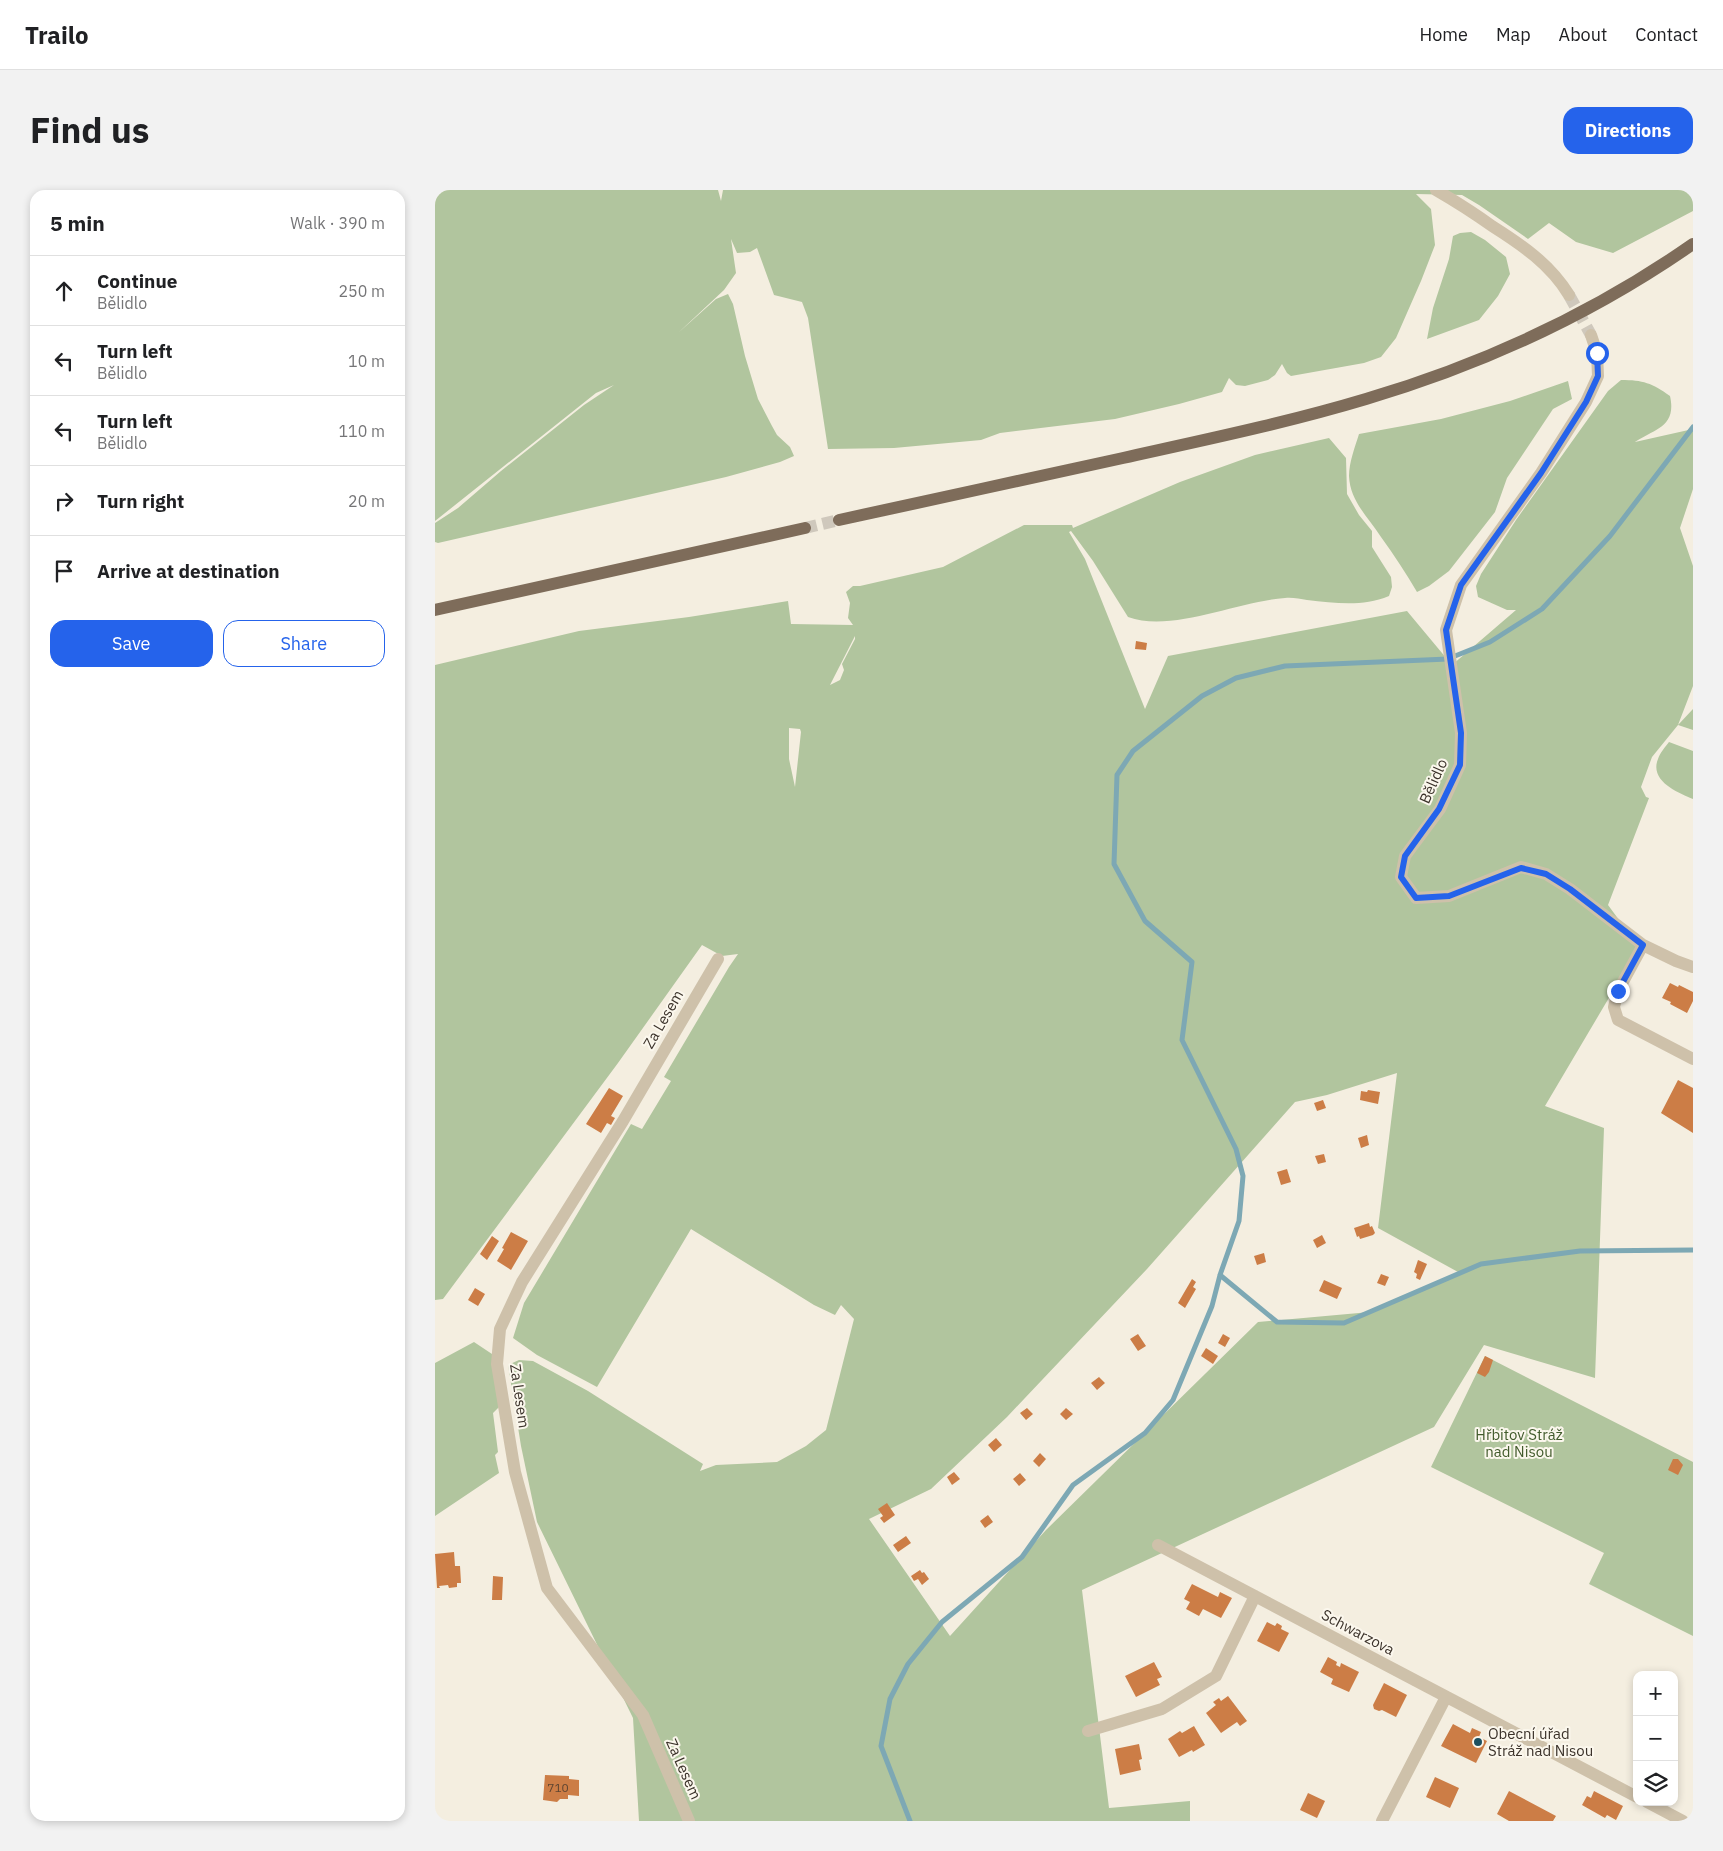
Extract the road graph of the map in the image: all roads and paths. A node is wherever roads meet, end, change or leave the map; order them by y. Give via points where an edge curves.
1 (1436, 190) edge
2 (1451, 194) edge
3 (1693, 244) edge
4 (1569, 295) tunnel mouth
5 (1591, 335) tunnel mouth
6 (839, 520) tunnel mouth
7 (805, 528) tunnel mouth
8 (435, 610) edge
9 (1643, 945) junction
10 (718, 959) dead end
11 (1693, 967) edge
12 (1693, 1059) edge
13 (1158, 1545) dead end
14 (1255, 1596) junction
15 (1446, 1697) junction
16 (1088, 1731) dead end
17 (1633, 1795) edge
18 (1655, 1806) edge
19 (689, 1821) edge
20 (1383, 1821) edge
21 (1683, 1821) edge

1 - 2 street
2 - 4 street via 1545,264
3 - 6 main road via 1559,324 1435,376 1367,399 1157,451
5 - 9 street, Bělidlo via 1597,353 1598,376 1586,402 1541,473 1461,585 1446,630 1461,733 1460,765 1439,809 1405,856 1401,877 1416,898 1449,896 1521,868 1546,874
7 - 8 main road
9 - 11 street, Bělidlo
9 - 12 street via 1618,991 1614,1007 1618,1020
10 - 19 street, Za Lesem via 623,1121 522,1282 500,1329 497,1364 515,1472 547,1588 643,1715
13 - 14 street, Schwarzova
14 - 15 street, Schwarzova
14 - 16 street via 1216,1676 1162,1709
15 - 17 street, Schwarzova
15 - 20 street
18 - 21 street

